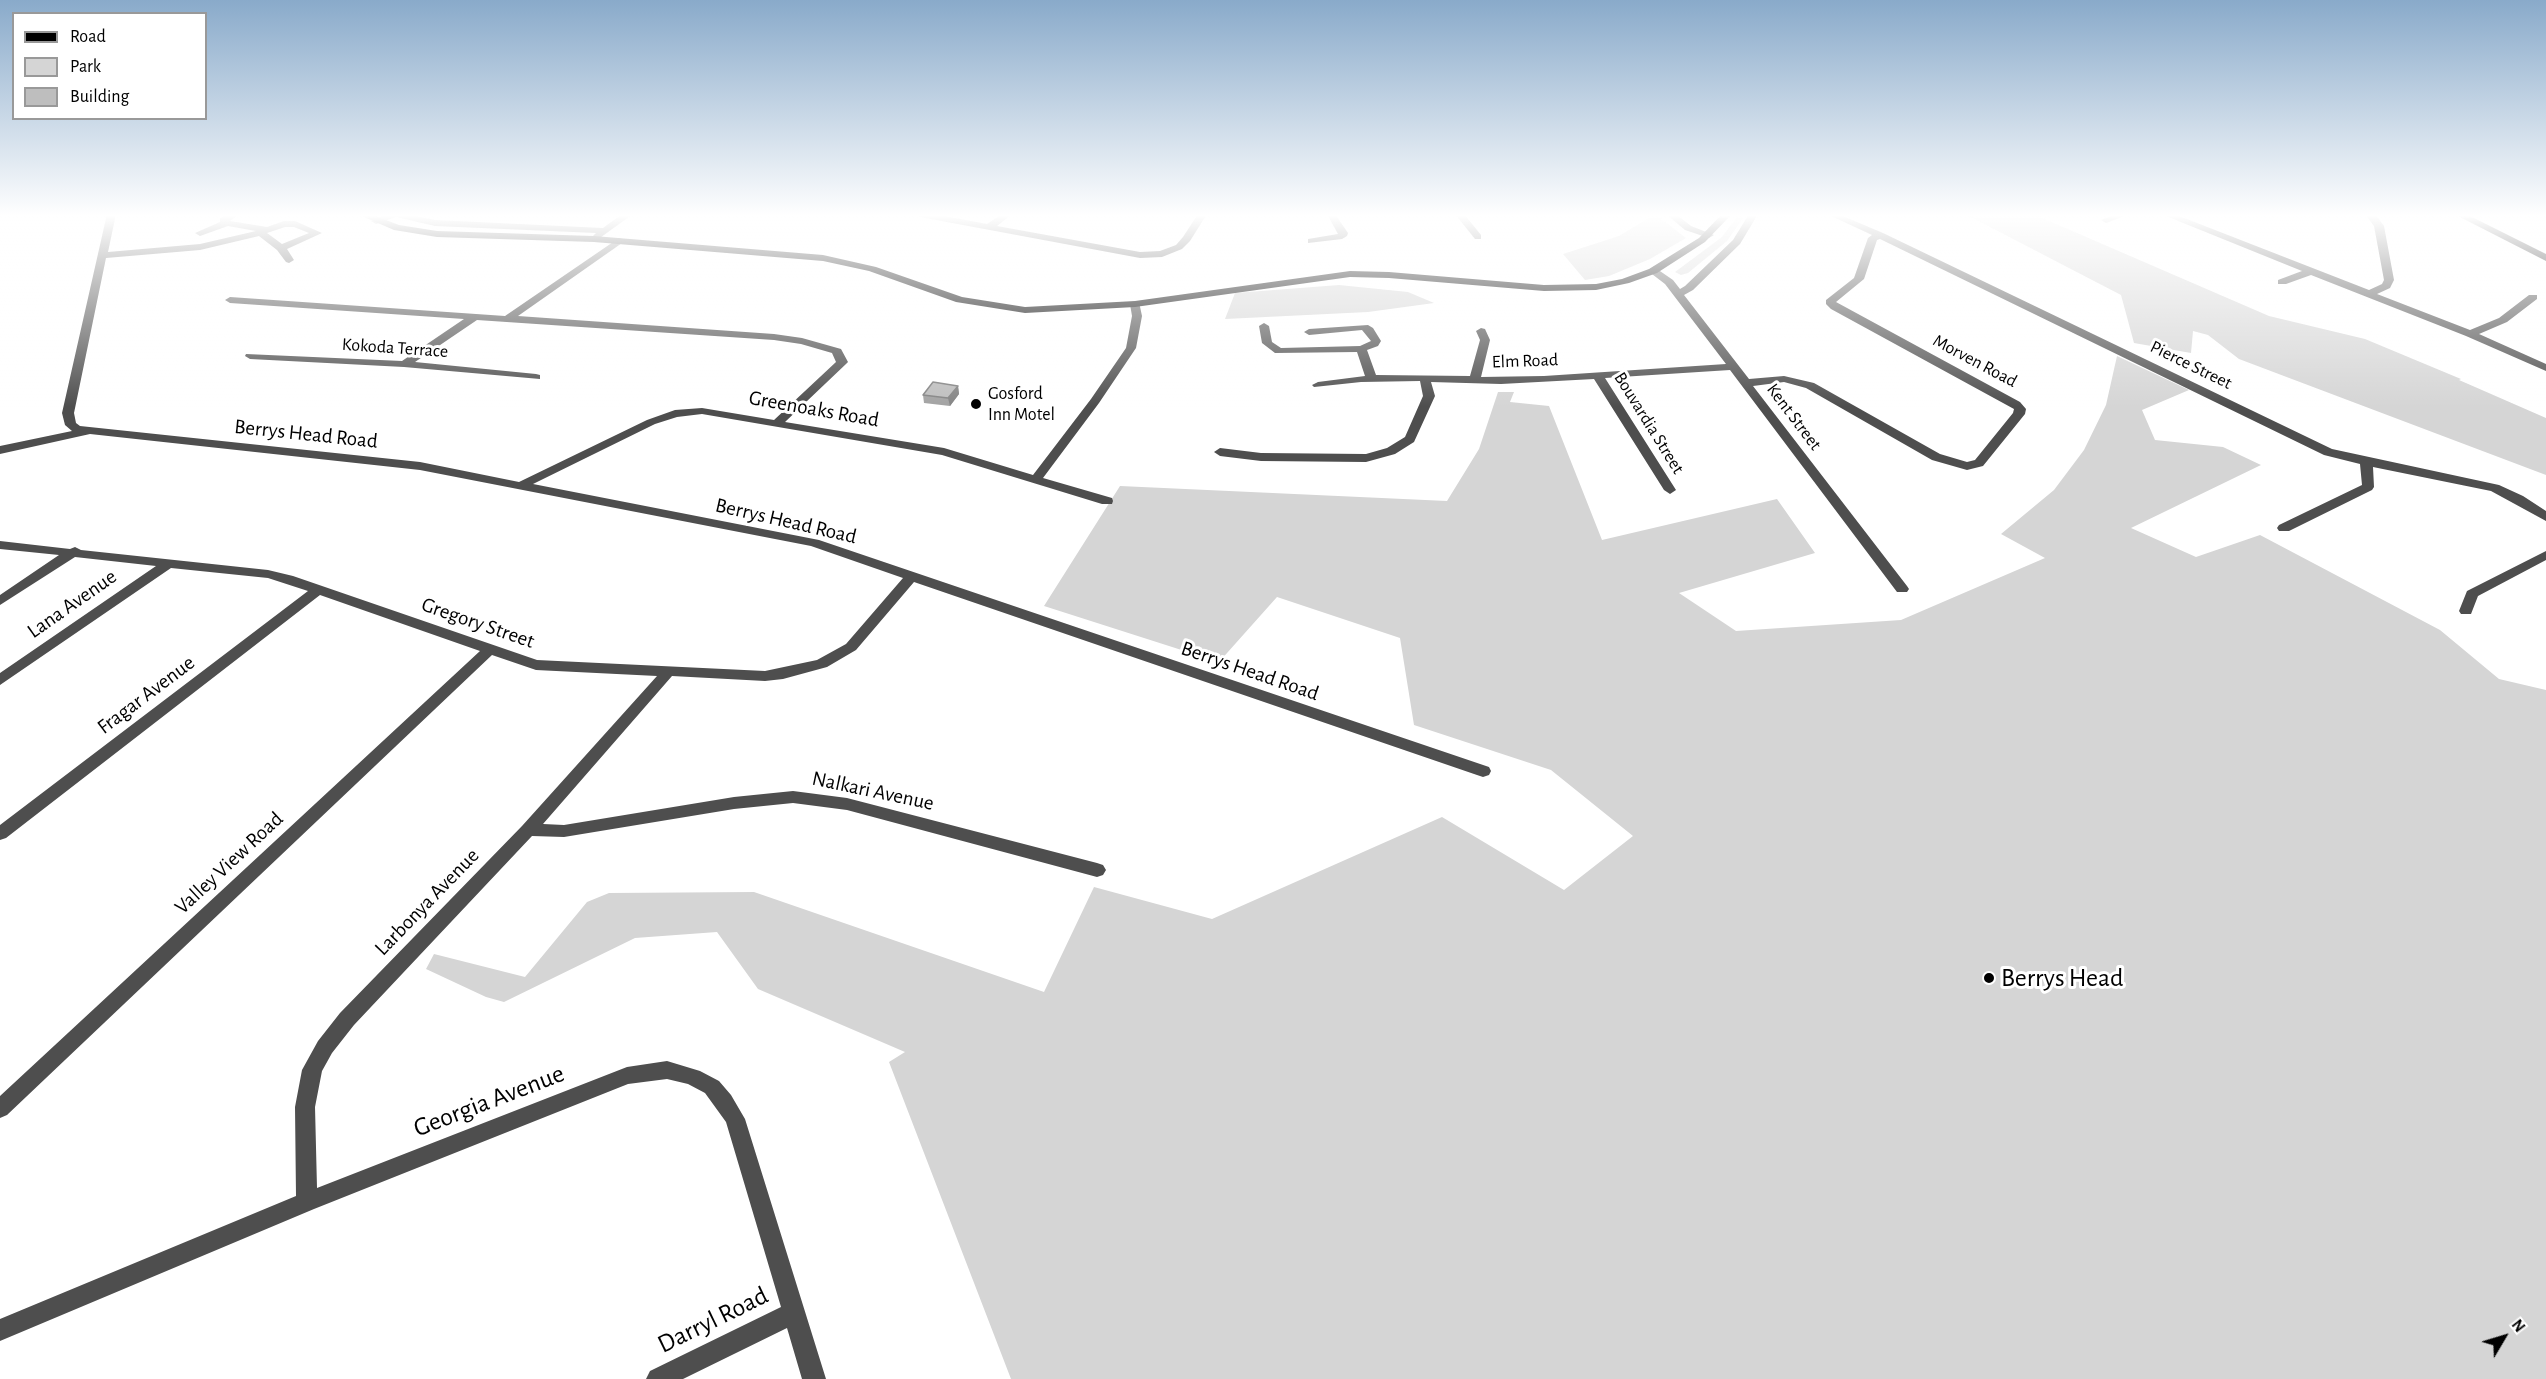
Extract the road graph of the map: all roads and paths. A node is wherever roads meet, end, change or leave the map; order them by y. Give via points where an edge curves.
1 (98, 278) edge
2 (566, 278) edge
3 (896, 278) edge
4 (1307, 278) edge
5 (1432, 278) edge
6 (1632, 278) edge
7 (1665, 278) edge
8 (1699, 278) edge
9 (1859, 278) edge
10 (1970, 278) edge
11 (2292, 278) edge
12 (2330, 278) edge
13 (2389, 278) edge
14 (2282, 282) dead end
15 (1678, 294) junction
16 (2369, 294) junction
17 (2533, 297) dead end
18 (230, 300) dead end
19 (1135, 304) junction
20 (474, 317) junction
21 (506, 320) junction
22 (1263, 326) dead end
23 (1481, 331) dead end
24 (1309, 332) dead end
25 (2470, 334) junction
26 (1361, 349) junction
27 (250, 356) dead end
28 (404, 364) junction
29 (1733, 367) junction
30 (2546, 368) edge
31 (1598, 376) junction
32 (536, 377) dead end
33 (1425, 378) junction
34 (1372, 379) junction
35 (1475, 380) junction
36 (1745, 382) junction
37 (1318, 385) dead end
38 (778, 422) junction
39 (89, 431) junction
40 (0, 450) edge
41 (1220, 452) dead end
42 (2366, 462) junction
43 (1036, 479) junction
44 (522, 485) junction
45 (1670, 490) dead end
46 (1107, 501) dead end
47 (2546, 517) edge
48 (2284, 528) dead end
49 (0, 545) edge
50 (75, 551) junction
51 (2546, 555) edge
52 (169, 563) junction
53 (913, 575) junction
54 (1902, 588) dead end
55 (318, 590) junction
56 (0, 601) edge
57 (2466, 611) dead end
58 (490, 649) junction
59 (669, 671) junction
60 (0, 680) edge
61 (1483, 771) dead end
62 (528, 830) junction
63 (0, 834) edge
64 (1097, 870) dead end
65 (0, 1109) edge
66 (307, 1202) junction
67 (794, 1313) junction
68 (0, 1330) edge
69 (658, 1379) edge
70 (814, 1379) edge

1 - 39 street via 68,413 70,425
2 - 21 street
3 - 19 main road via 960,300 995,307 1055,309
4 - 19 main road
5 - 6 main road via 1568,289
7 - 15 street, Kent Street
8 - 15 street
9 - 36 street, Morven Road via 1830,302 2016,404 2020,410 1979,463 1966,466 1936,457 1810,385 1784,379
10 - 42 street, Pierce Street via 2328,452
11 - 14 street
12 - 16 street
13 - 16 street via 2386,286
15 - 29 street, Kent Street
16 - 25 street
17 - 25 street via 2503,321
18 - 20 street
19 - 43 street via 1137,316 1131,348
20 - 21 street
20 - 28 street
21 - 38 street via 774,337 837,351 842,362 838,367
22 - 26 street via 1267,343 1279,351
23 - 35 street via 1485,340
24 - 26 street via 1368,329 1376,340
25 - 30 street
26 - 34 street
27 - 28 street, Kokoda Terrace
28 - 32 street, Kokoda Terrace
29 - 31 street, Elm Road
29 - 36 street, Kent Street
31 - 35 street, Elm Road
31 - 45 street, Bouvardia Street
33 - 34 street, Elm Road
33 - 35 street, Elm Road
33 - 41 street via 1429,396 1410,439 1391,451 1366,458 1260,457
34 - 37 street, Elm Road
36 - 54 street, Kent Street
38 - 43 street, Greenoaks Road via 937,450
38 - 44 street, Greenoaks Road via 714,412 675,414 636,428
39 - 40 street, Berrys Head Road
39 - 44 street, Berrys Head Road via 420,466
42 - 47 street, Pierce Street via 2495,488
42 - 48 street via 2368,487
43 - 46 street, Greenoaks Road
44 - 53 street, Berrys Head Road via 814,543
49 - 50 street, Gregory Street
50 - 52 street, Gregory Street
50 - 56 street
51 - 57 street via 2472,594
52 - 55 street, Gregory Street via 256,572
52 - 60 street, Lana Avenue
53 - 59 street, Gregory Street via 851,647 822,664 765,676
53 - 61 street, Berrys Head Road
55 - 58 street, Gregory Street
55 - 63 street, Fragar Avenue
58 - 59 street, Gregory Street via 536,665 558,668
58 - 65 street, Valley View Road
59 - 62 street, Larbonya Avenue
62 - 64 street, Nalkari Avenue via 564,831 793,797 847,804
62 - 66 street, Larbonya Avenue via 347,1019 325,1047 312,1070 305,1107
66 - 67 street, Georgia Avenue via 627,1076 651,1071 681,1072 712,1088 735,1119
66 - 68 street, Georgia Avenue
67 - 69 street, Darryl Road
67 - 70 street, Georgia Avenue

